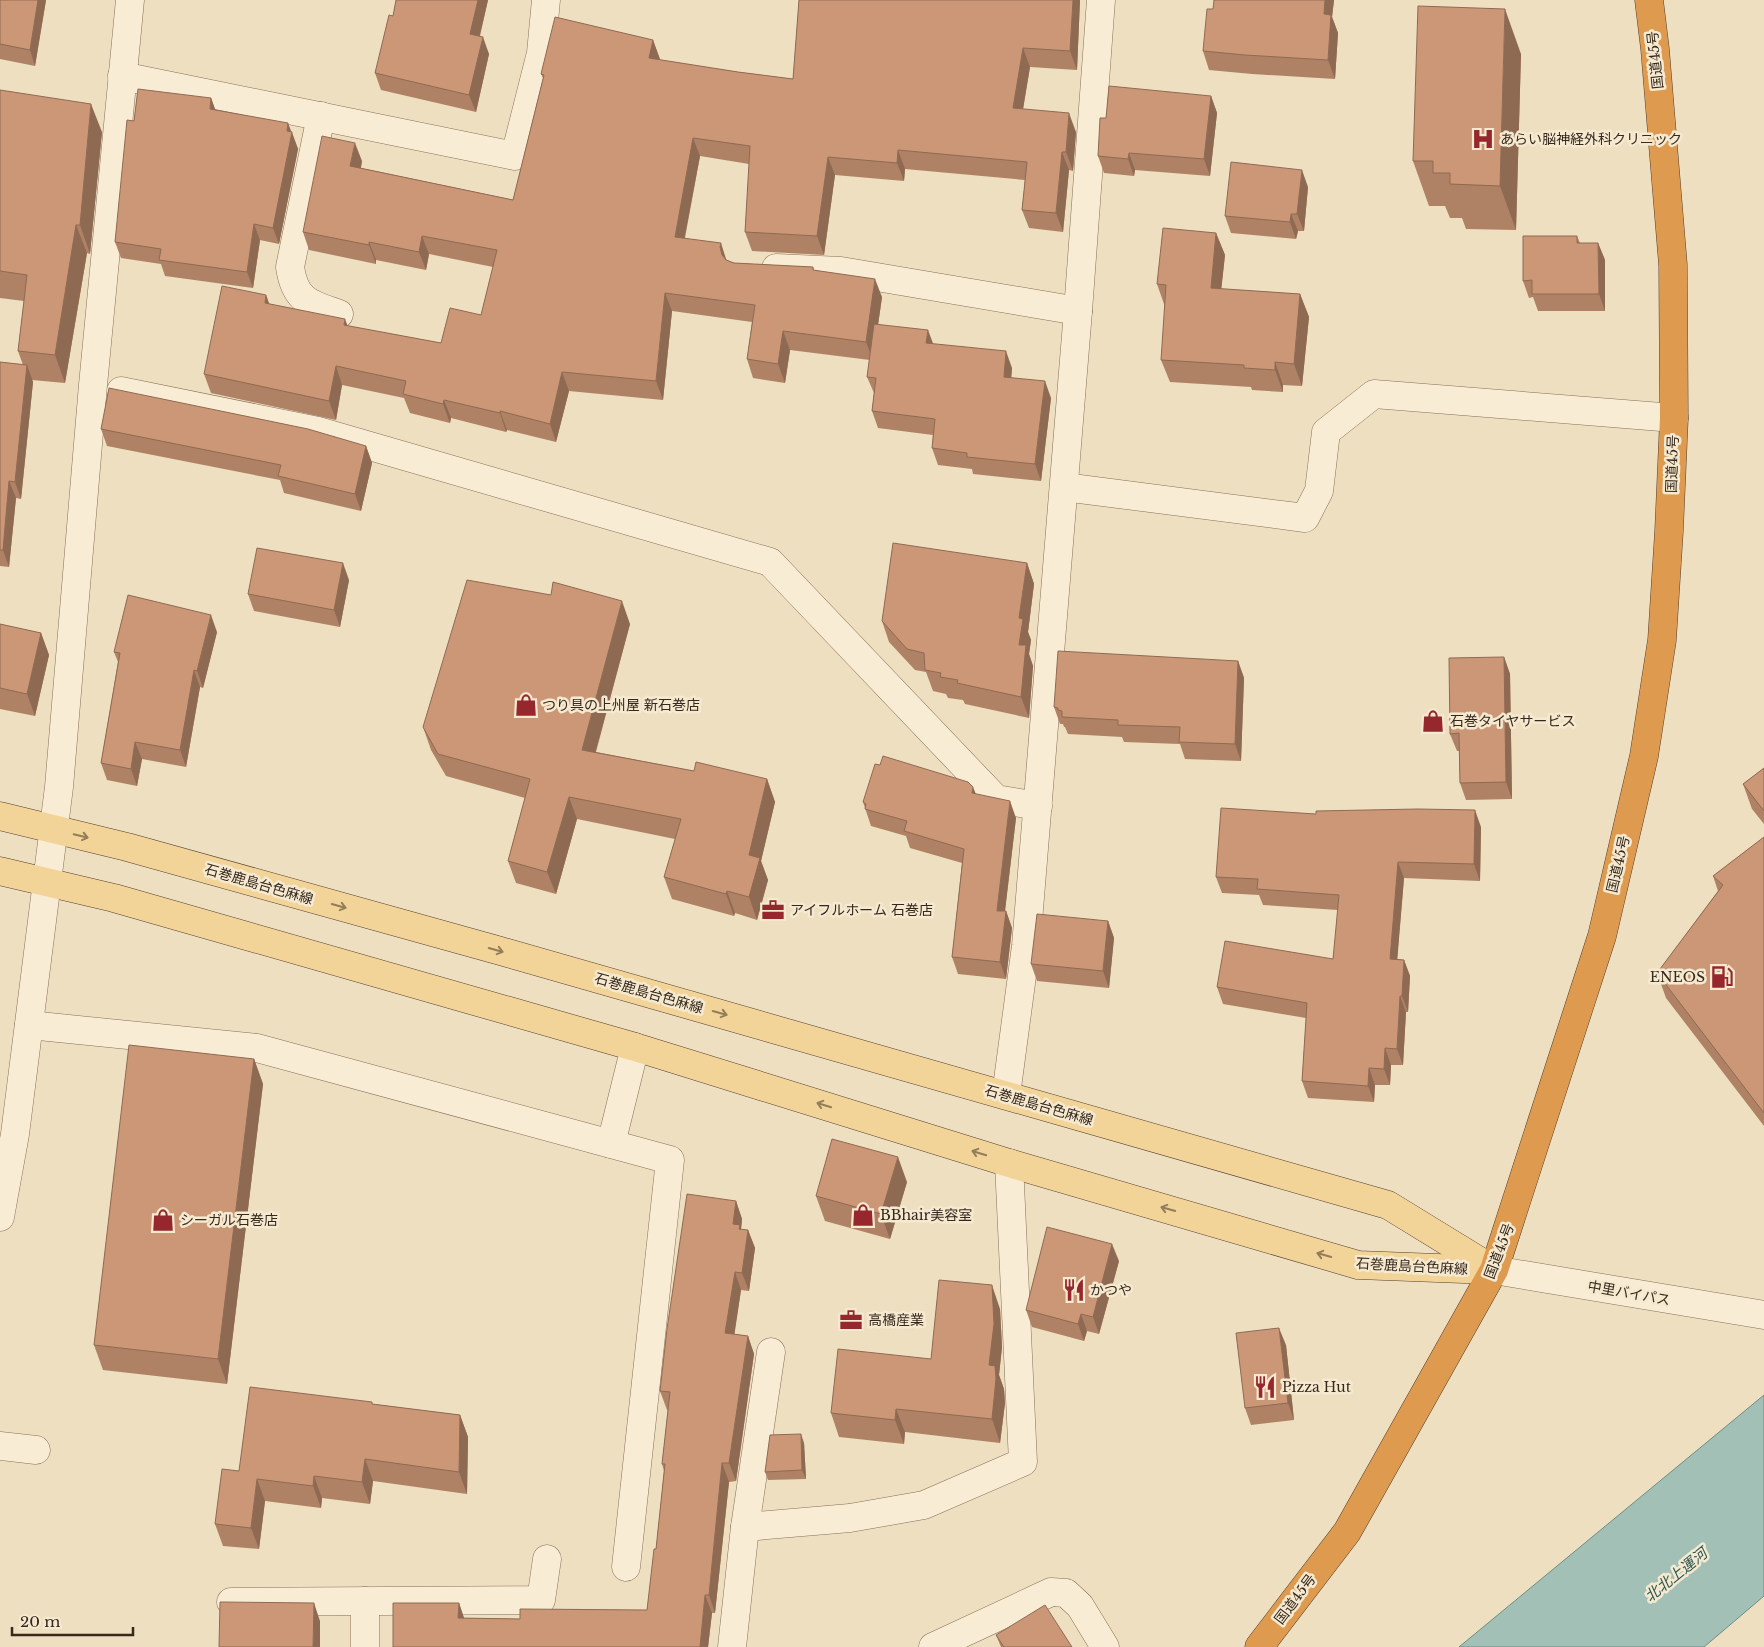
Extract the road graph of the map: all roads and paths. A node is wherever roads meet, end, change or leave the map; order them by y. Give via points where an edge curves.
1 (130, 0) edge
2 (546, 0) edge
3 (1101, 0) edge
4 (1649, 0) edge
5 (122, 76) junction
6 (321, 116) junction
7 (752, 266) edge
8 (1078, 311) junction
9 (340, 314) dead end
10 (93, 386) junction
11 (1674, 418) junction
12 (1064, 487) junction
13 (1038, 806) junction
14 (0, 816) edge
15 (53, 829) junction
16 (0, 871) edge
17 (46, 882) junction
18 (29, 1025) junction
19 (635, 1047) junction
20 (1006, 1095) junction
21 (611, 1144) junction
22 (1009, 1163) junction
23 (0, 1217) edge
24 (1494, 1270) junction
25 (1762, 1308) edge
26 (771, 1352) dead end
27 (0, 1446) edge
28 (36, 1450) dead end
29 (745, 1526) junction
30 (547, 1559) dead end
31 (626, 1567) dead end
32 (365, 1601) junction
33 (231, 1602) edge
34 (365, 1647) edge
35 (732, 1647) edge
36 (933, 1647) edge
37 (1105, 1647) edge
38 (1258, 1647) edge

1 - 5 street
2 - 6 street via 541,53 515,156
3 - 8 street
4 - 11 highway, 国道45号 via 1673,265
5 - 6 street
5 - 10 street
6 - 9 street via 290,268 292,283 306,302
7 - 8 street via 841,271
8 - 12 street
10 - 13 street via 318,431 770,562 996,799
10 - 15 street
11 - 12 street via 1374,394 1326,432 1319,491 1305,518
11 - 24 highway, 国道45号 via 1662,640 1644,756 1602,936
12 - 13 street
13 - 20 street via 1026,946
14 - 15 main road, 石巻鹿島台色麻線
15 - 17 street
15 -> 20 main road, 石巻鹿島台色麻線 via 156,854
16 - 17 main road, 石巻鹿島台色麻線
17 - 18 street
17 - 19 main road, 石巻鹿島台色麻線 via 114,898
18 - 21 street via 257,1048
18 - 23 street
19 - 21 street
22 -> 19 main road, 石巻鹿島台色麻線
20 - 24 main road, 石巻鹿島台色麻線 via 1388,1205
21 - 31 street via 670,1160
24 -> 22 main road, 石巻鹿島台色麻線 via 1358,1265
22 - 29 street via 1024,1462 924,1505 850,1518
24 - 25 street, 中里バイパス
24 - 38 highway, 国道45号 via 1347,1532
26 - 29 street
27 - 28 street
29 - 35 street
30 - 32 street via 541,1600
32 - 33 street
32 - 34 street
36 - 37 street via 1051,1592 1066,1593 1080,1606

